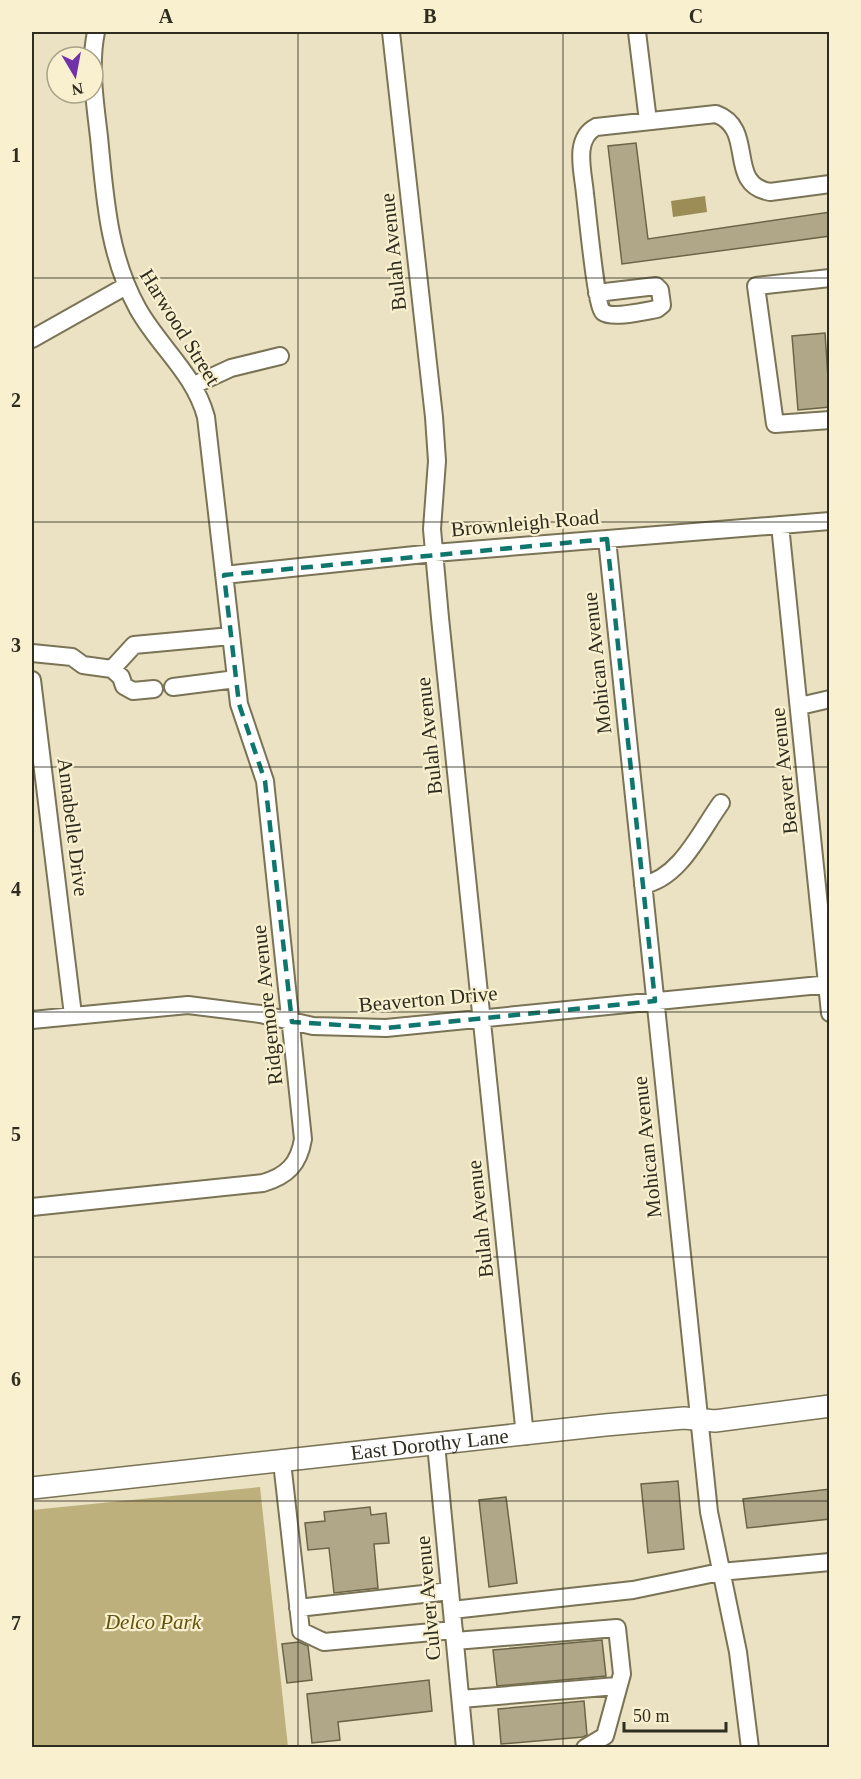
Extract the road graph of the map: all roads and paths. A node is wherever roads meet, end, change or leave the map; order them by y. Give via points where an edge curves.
1 (96, 32) edge
2 (391, 32) edge
3 (637, 32) edge
4 (648, 121) junction
5 (830, 184) edge
6 (830, 278) edge
7 (126, 286) junction
8 (597, 293) dead end
9 (32, 339) edge
10 (280, 356) dead end
11 (194, 385) junction
12 (830, 420) edge
13 (830, 521) edge
14 (780, 525) junction
15 (607, 539) junction
16 (434, 553) junction
17 (224, 575) junction
18 (231, 636) junction
19 (32, 653) edge
20 (112, 669) junction
21 (236, 679) junction
22 (32, 680) edge
23 (173, 687) dead end
24 (154, 689) dead end
25 (830, 699) edge
26 (33, 705) edge
27 (800, 706) junction
28 (721, 803) dead end
29 (642, 885) junction
30 (828, 984) edge
31 (655, 1001) junction
32 (830, 1013) edge
33 (73, 1015) junction
34 (481, 1019) junction
35 (32, 1020) edge
36 (292, 1022) junction
37 (32, 1207) edge
38 (830, 1406) edge
39 (699, 1419) junction
40 (525, 1436) junction
41 (436, 1444) junction
42 (282, 1462) junction
43 (32, 1488) edge
44 (830, 1562) edge
45 (720, 1572) junction
46 (450, 1591) junction
47 (298, 1608) junction
48 (452, 1610) junction
49 (455, 1635) junction
50 (616, 1686) junction
51 (461, 1699) junction
52 (465, 1748) edge
53 (585, 1748) edge
54 (750, 1748) edge

1 - 7 street, Harwood Street via 95,95 109,234
2 - 16 street, Bulah Avenue via 434,417
3 - 4 street
4 - 5 street via 706,114 724,117 737,132 747,177 760,190
4 - 8 street via 596,127 584,137 581,146
6 - 12 street via 756,286 775,424
7 - 9 street
7 - 11 street, Harwood Street via 140,312
10 - 11 street via 231,368
11 - 17 street, Harwood Street via 206,417
13 - 14 street, Brownleigh Road
14 - 15 street, Brownleigh Road
14 - 27 street, Beaver Avenue
15 - 16 street, Brownleigh Road
15 - 29 street, Mohican Avenue
16 - 17 street, Brownleigh Road
16 - 34 street, Bulah Avenue
17 - 18 street, Ridgemore Avenue
18 - 20 street via 134,645
18 - 21 street, Ridgemore Avenue
19 - 20 street via 72,657 83,665
20 - 24 street via 124,686 133,691
21 - 23 street
21 - 36 street, Ridgemore Avenue via 244,722 265,781
22 - 26 street, Annabelle Drive
25 - 27 street
26 - 33 street, Annabelle Drive
27 - 30 street, Beaver Avenue
28 - 29 street via 670,872 658,882
29 - 31 street, Mohican Avenue
30 - 31 street, Beaverton Drive
30 - 32 street, Beaver Avenue
31 - 34 street, Beaverton Drive
31 - 39 street, Mohican Avenue
33 - 35 street, Beaverton Drive
33 - 36 street, Beaverton Drive via 188,1005
34 - 36 street, Beaverton Drive via 348,1029
34 - 40 street, Bulah Avenue
36 - 37 street, Ridgemore Avenue via 303,1139 301,1153 287,1172 263,1183
38 - 39 main road, East Dorothy Lane via 725,1420
39 - 40 main road, East Dorothy Lane via 605,1425
39 - 45 street, Mohican Avenue
40 - 41 main road, East Dorothy Lane
41 - 42 main road, East Dorothy Lane
41 - 46 street, Culver Avenue
42 - 43 main road, East Dorothy Lane
42 - 47 street
44 - 45 street
45 - 48 street via 633,1590
45 - 54 street, Mohican Avenue via 738,1652
46 - 47 street
46 - 48 street, Culver Avenue
47 - 49 street via 301,1631 324,1642
48 - 49 street, Culver Avenue
49 - 50 street via 617,1628 622,1674
49 - 51 street, Culver Avenue
50 - 51 street
50 - 53 street via 605,1736
51 - 52 street, Culver Avenue

